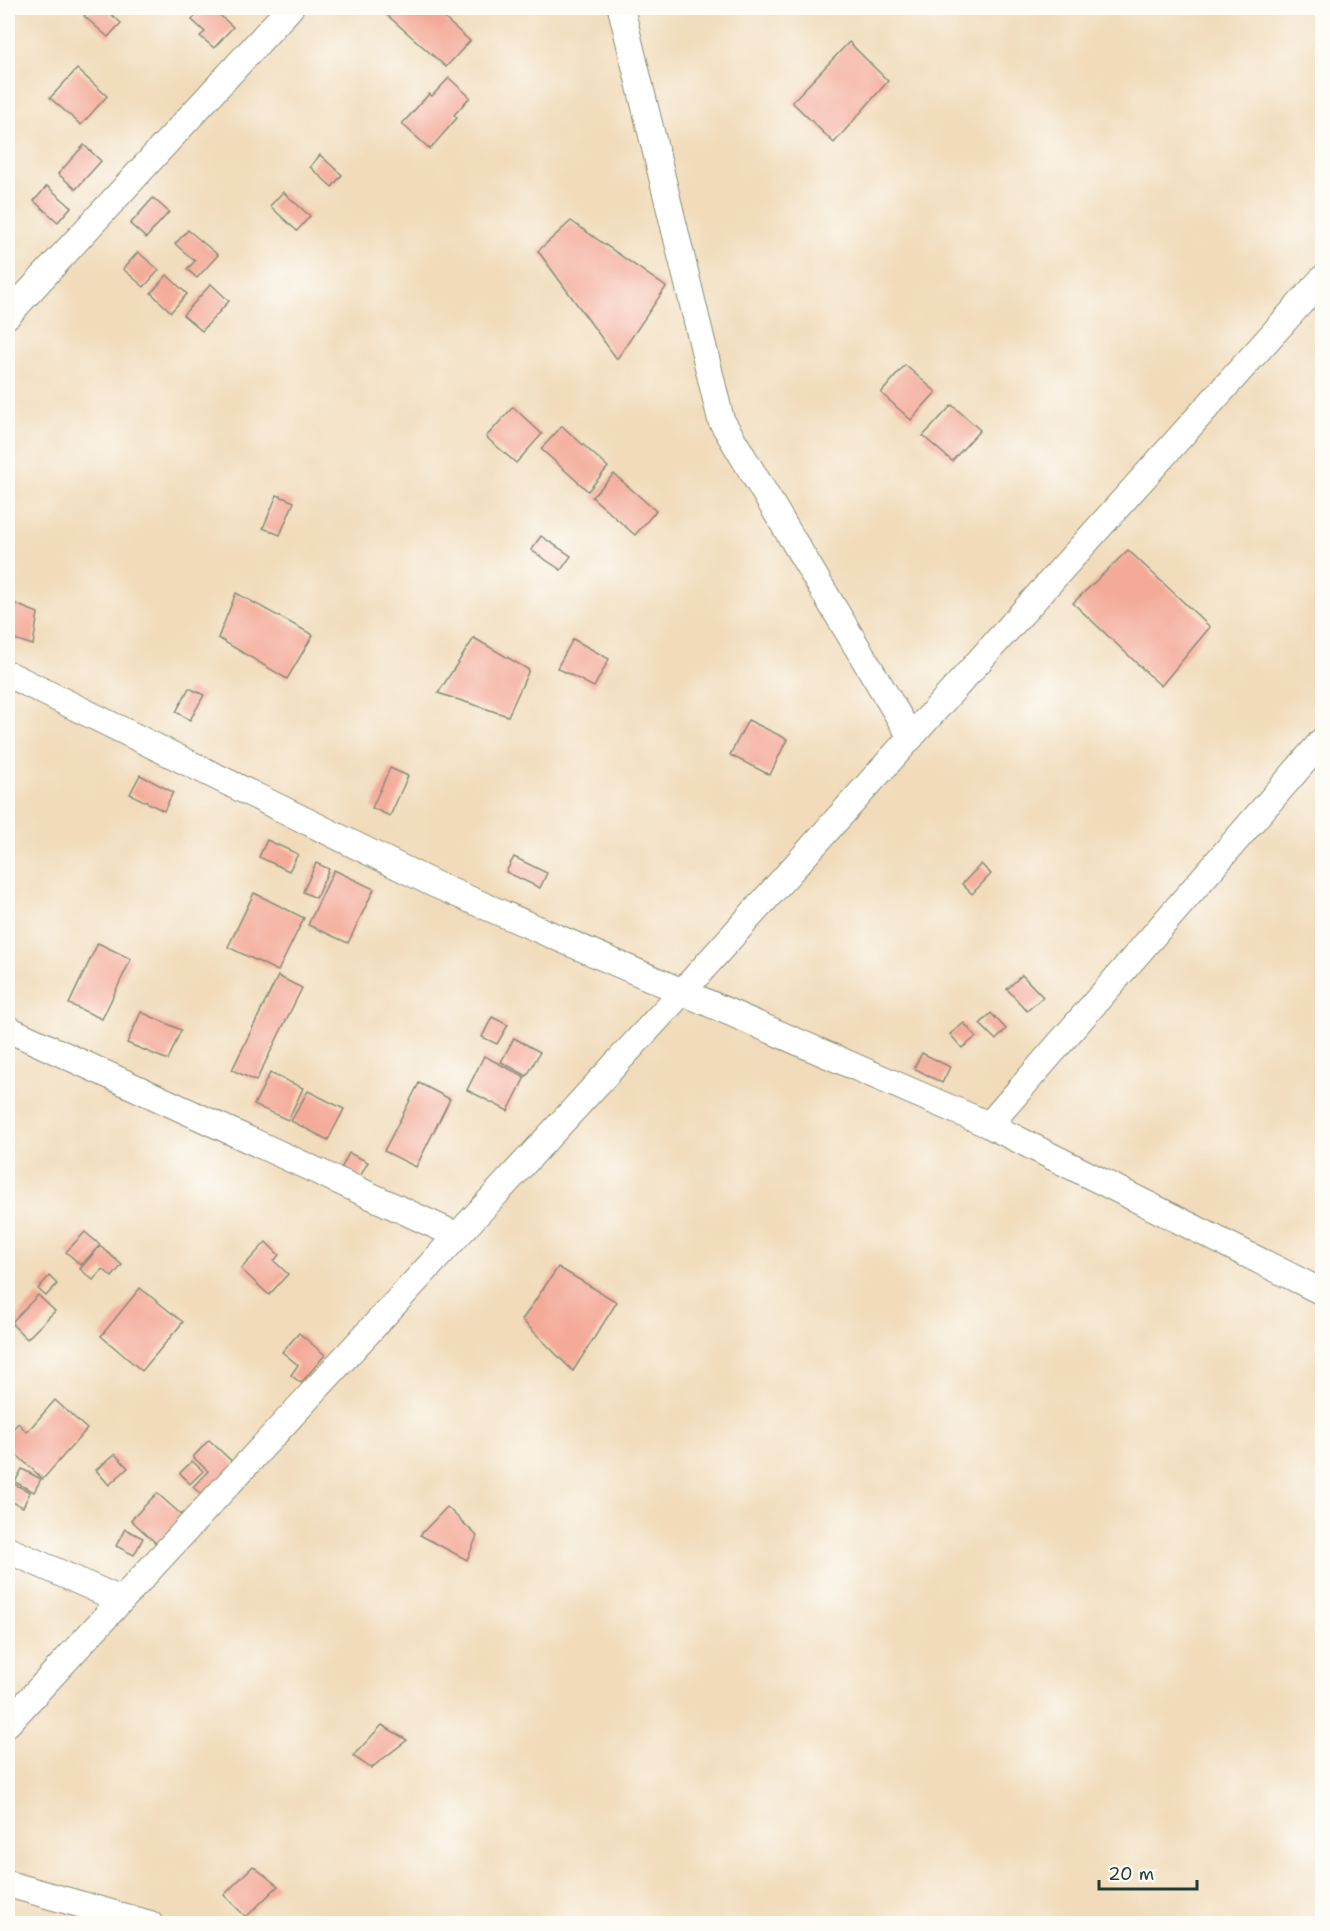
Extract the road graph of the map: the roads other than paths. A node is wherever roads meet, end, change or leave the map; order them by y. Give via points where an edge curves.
1 (290, 8) edge
2 (621, 8) edge
3 (1323, 279) edge
4 (8, 315) edge
5 (8, 674) edge
6 (911, 737) junction
7 (1323, 741) edge
8 (682, 992) junction
9 (8, 1029) edge
10 (989, 1125) junction
11 (456, 1235) junction
12 (1323, 1292) edge
13 (8, 1550) edge
14 (121, 1600) junction
15 (8, 1723) edge
16 (8, 1884) edge
17 (150, 1923) edge

1 - 4 street
2 - 6 street via 721,420
3 - 6 street
5 - 8 street via 434,884
6 - 8 street
7 - 10 street
8 - 10 street
8 - 11 street
9 - 11 street
10 - 12 street
11 - 14 street
13 - 14 street
14 - 15 street
16 - 17 street

